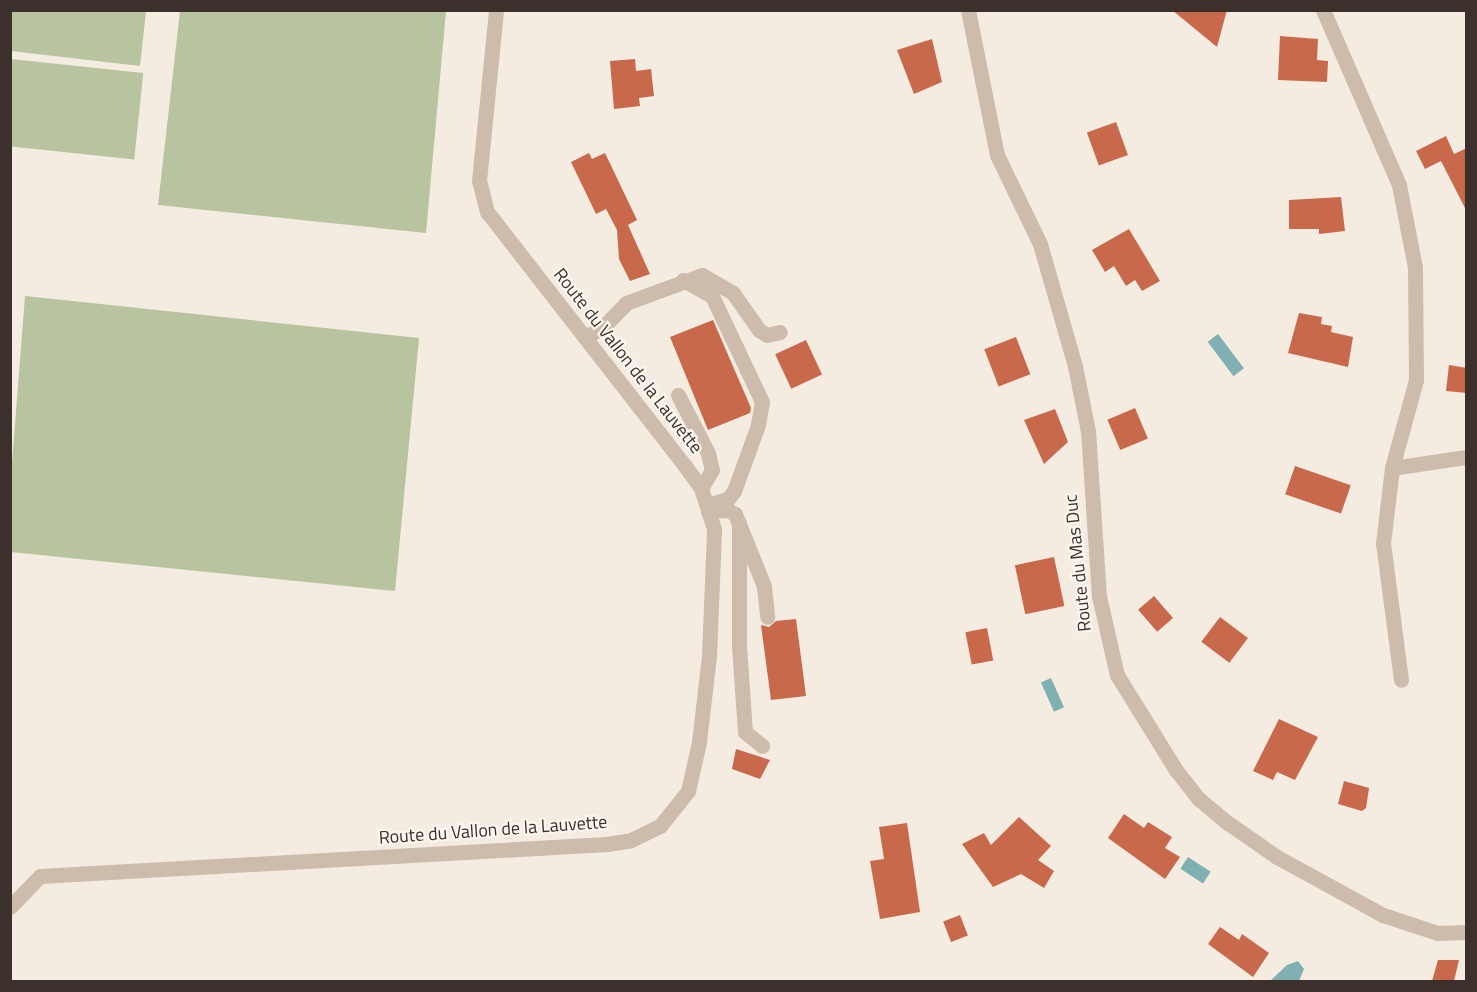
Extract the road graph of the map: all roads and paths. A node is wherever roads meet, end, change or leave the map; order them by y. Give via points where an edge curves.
1 (496, 10) edge
2 (1323, 10) edge
3 (968, 17) edge
4 (683, 280) junction
5 (780, 332) dead end
6 (585, 338) junction
7 (678, 394) dead end
8 (1467, 457) edge
9 (1392, 468) junction
10 (701, 488) junction
11 (708, 508) junction
12 (738, 523) junction
13 (767, 617) dead end
14 (1401, 680) dead end
15 (762, 746) dead end
16 (10, 907) edge
17 (1467, 932) edge

1 - 6 street, Route du Vallon de la Lauvette via 479,181 487,212
2 - 9 street via 1399,185 1415,267 1416,380
3 - 17 street, Route du Mas Duc via 997,155 1040,244 1075,366 1088,431 1099,597 1118,675 1176,771 1199,799 1228,823 1277,857 1383,915 1438,933
4 - 5 street via 702,275 715,279 733,293 759,330 767,335
4 - 6 street via 626,303 605,326
4 - 11 street via 712,296 762,402 758,425 734,491 728,499
6 - 10 street, Route du Vallon de la Lauvette
7 - 10 street via 704,438 708,453 712,470
8 - 9 street
9 - 14 street via 1383,543
10 - 11 street, Route du Vallon de la Lauvette
11 - 12 street via 728,510
11 - 16 street, Route du Vallon de la Lauvette via 714,529 715,561 699,742 688,791 660,826 631,840 607,844 40,876
12 - 13 street via 764,586
12 - 15 street via 738,646 746,732

